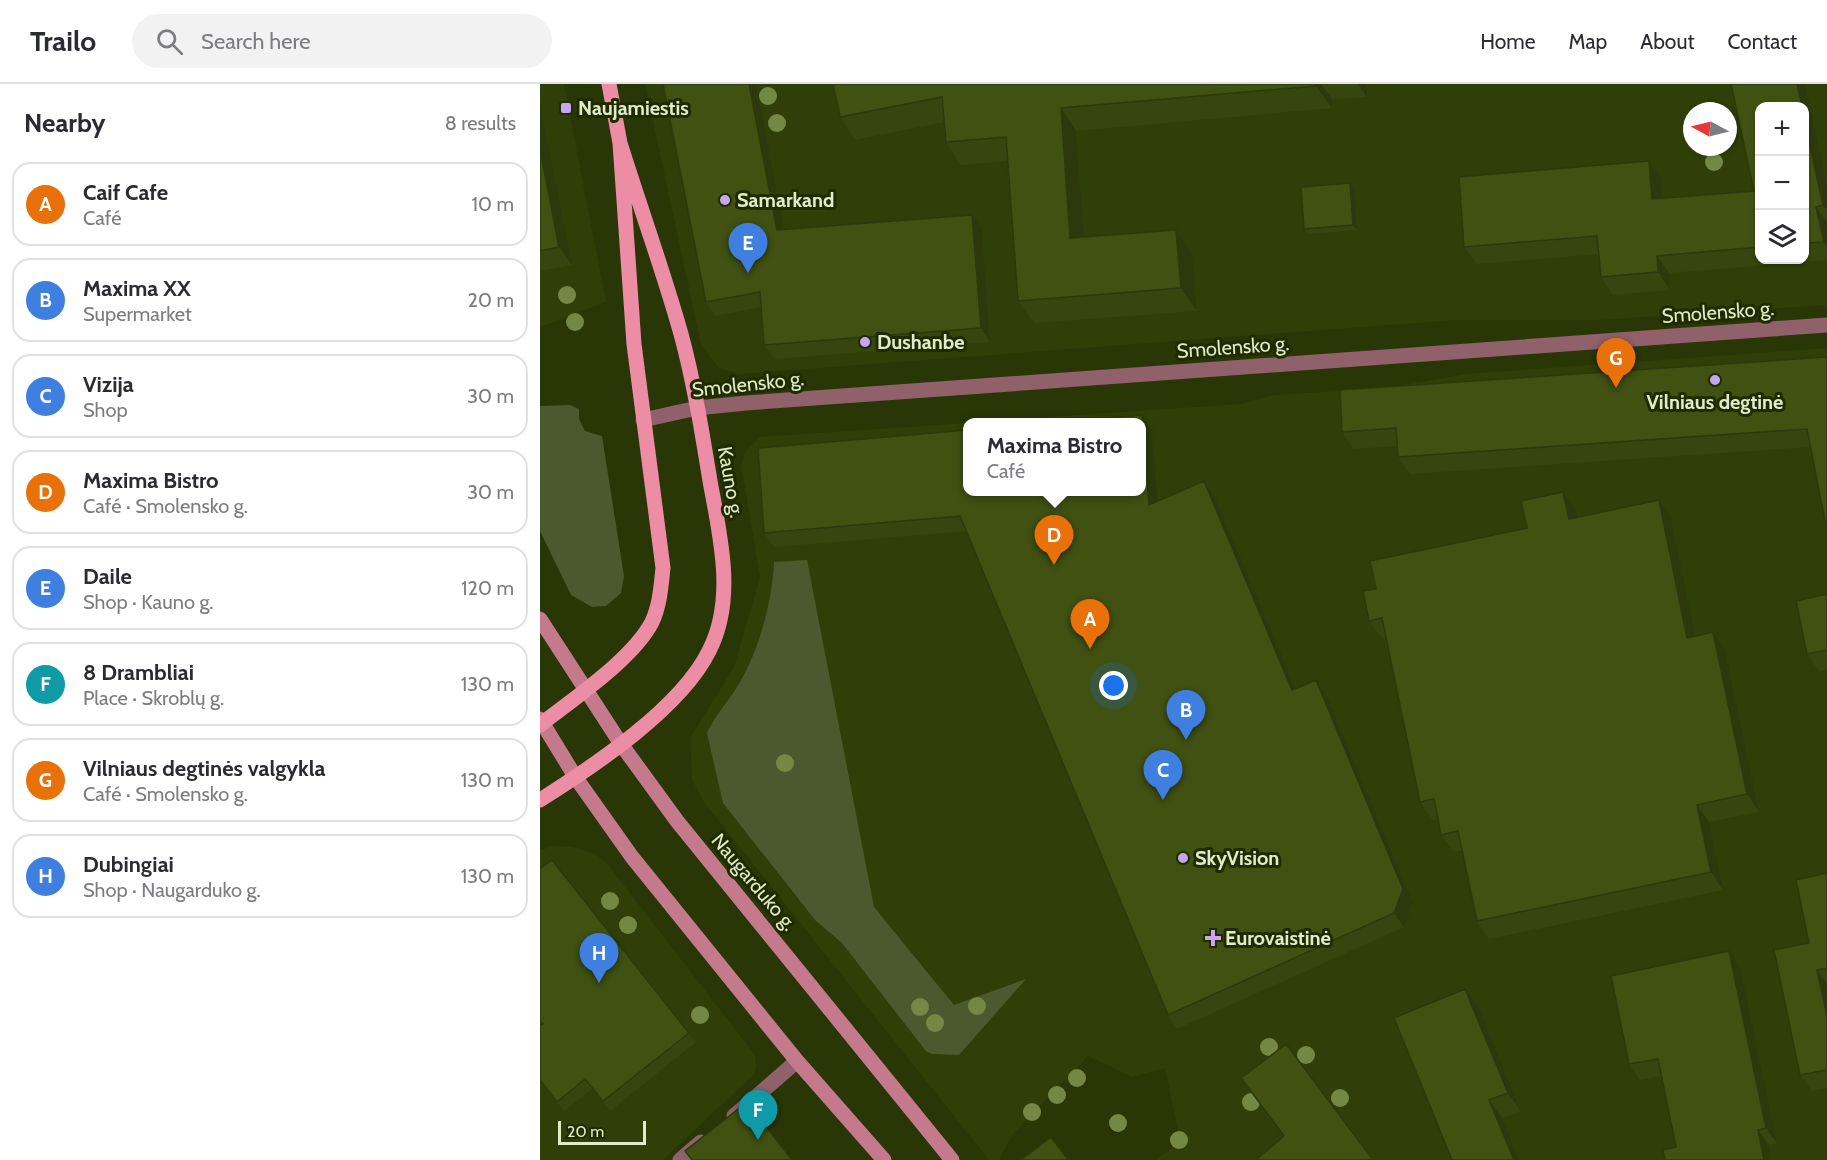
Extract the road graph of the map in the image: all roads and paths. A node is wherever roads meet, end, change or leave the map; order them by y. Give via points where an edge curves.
1 (609, 84) edge
2 (620, 143) junction
3 (1827, 325) edge
4 (698, 408) junction
5 (643, 420) junction
6 (540, 619) edge
7 (585, 690) junction
8 (541, 722) edge
9 (621, 744) junction
10 (576, 778) junction
11 (540, 800) edge
12 (797, 1061) junction
13 (680, 1160) edge
14 (884, 1160) edge
15 (952, 1160) edge

1 - 2 main road, Kauno g.
2 - 4 main road, Kauno g. via 681,334
2 - 5 main road, Kauno g.
3 - 4 street, Smolensko g.
4 - 5 street, Smolensko g.
4 - 9 main road, Kauno g. via 724,571 722,612 710,650 694,675
5 - 7 main road, Kauno g. via 663,568 658,604 643,636
6 - 7 main road, Naugarduko g.
7 - 8 main road, Kauno g.
7 - 9 main road, Naugarduko g.
8 - 10 main road
9 - 10 main road, Kauno g.
9 - 15 main road, Naugarduko g. via 677,821
10 - 11 main road, Kauno g.
10 - 12 main road via 632,856
12 - 13 street
12 - 14 main road

